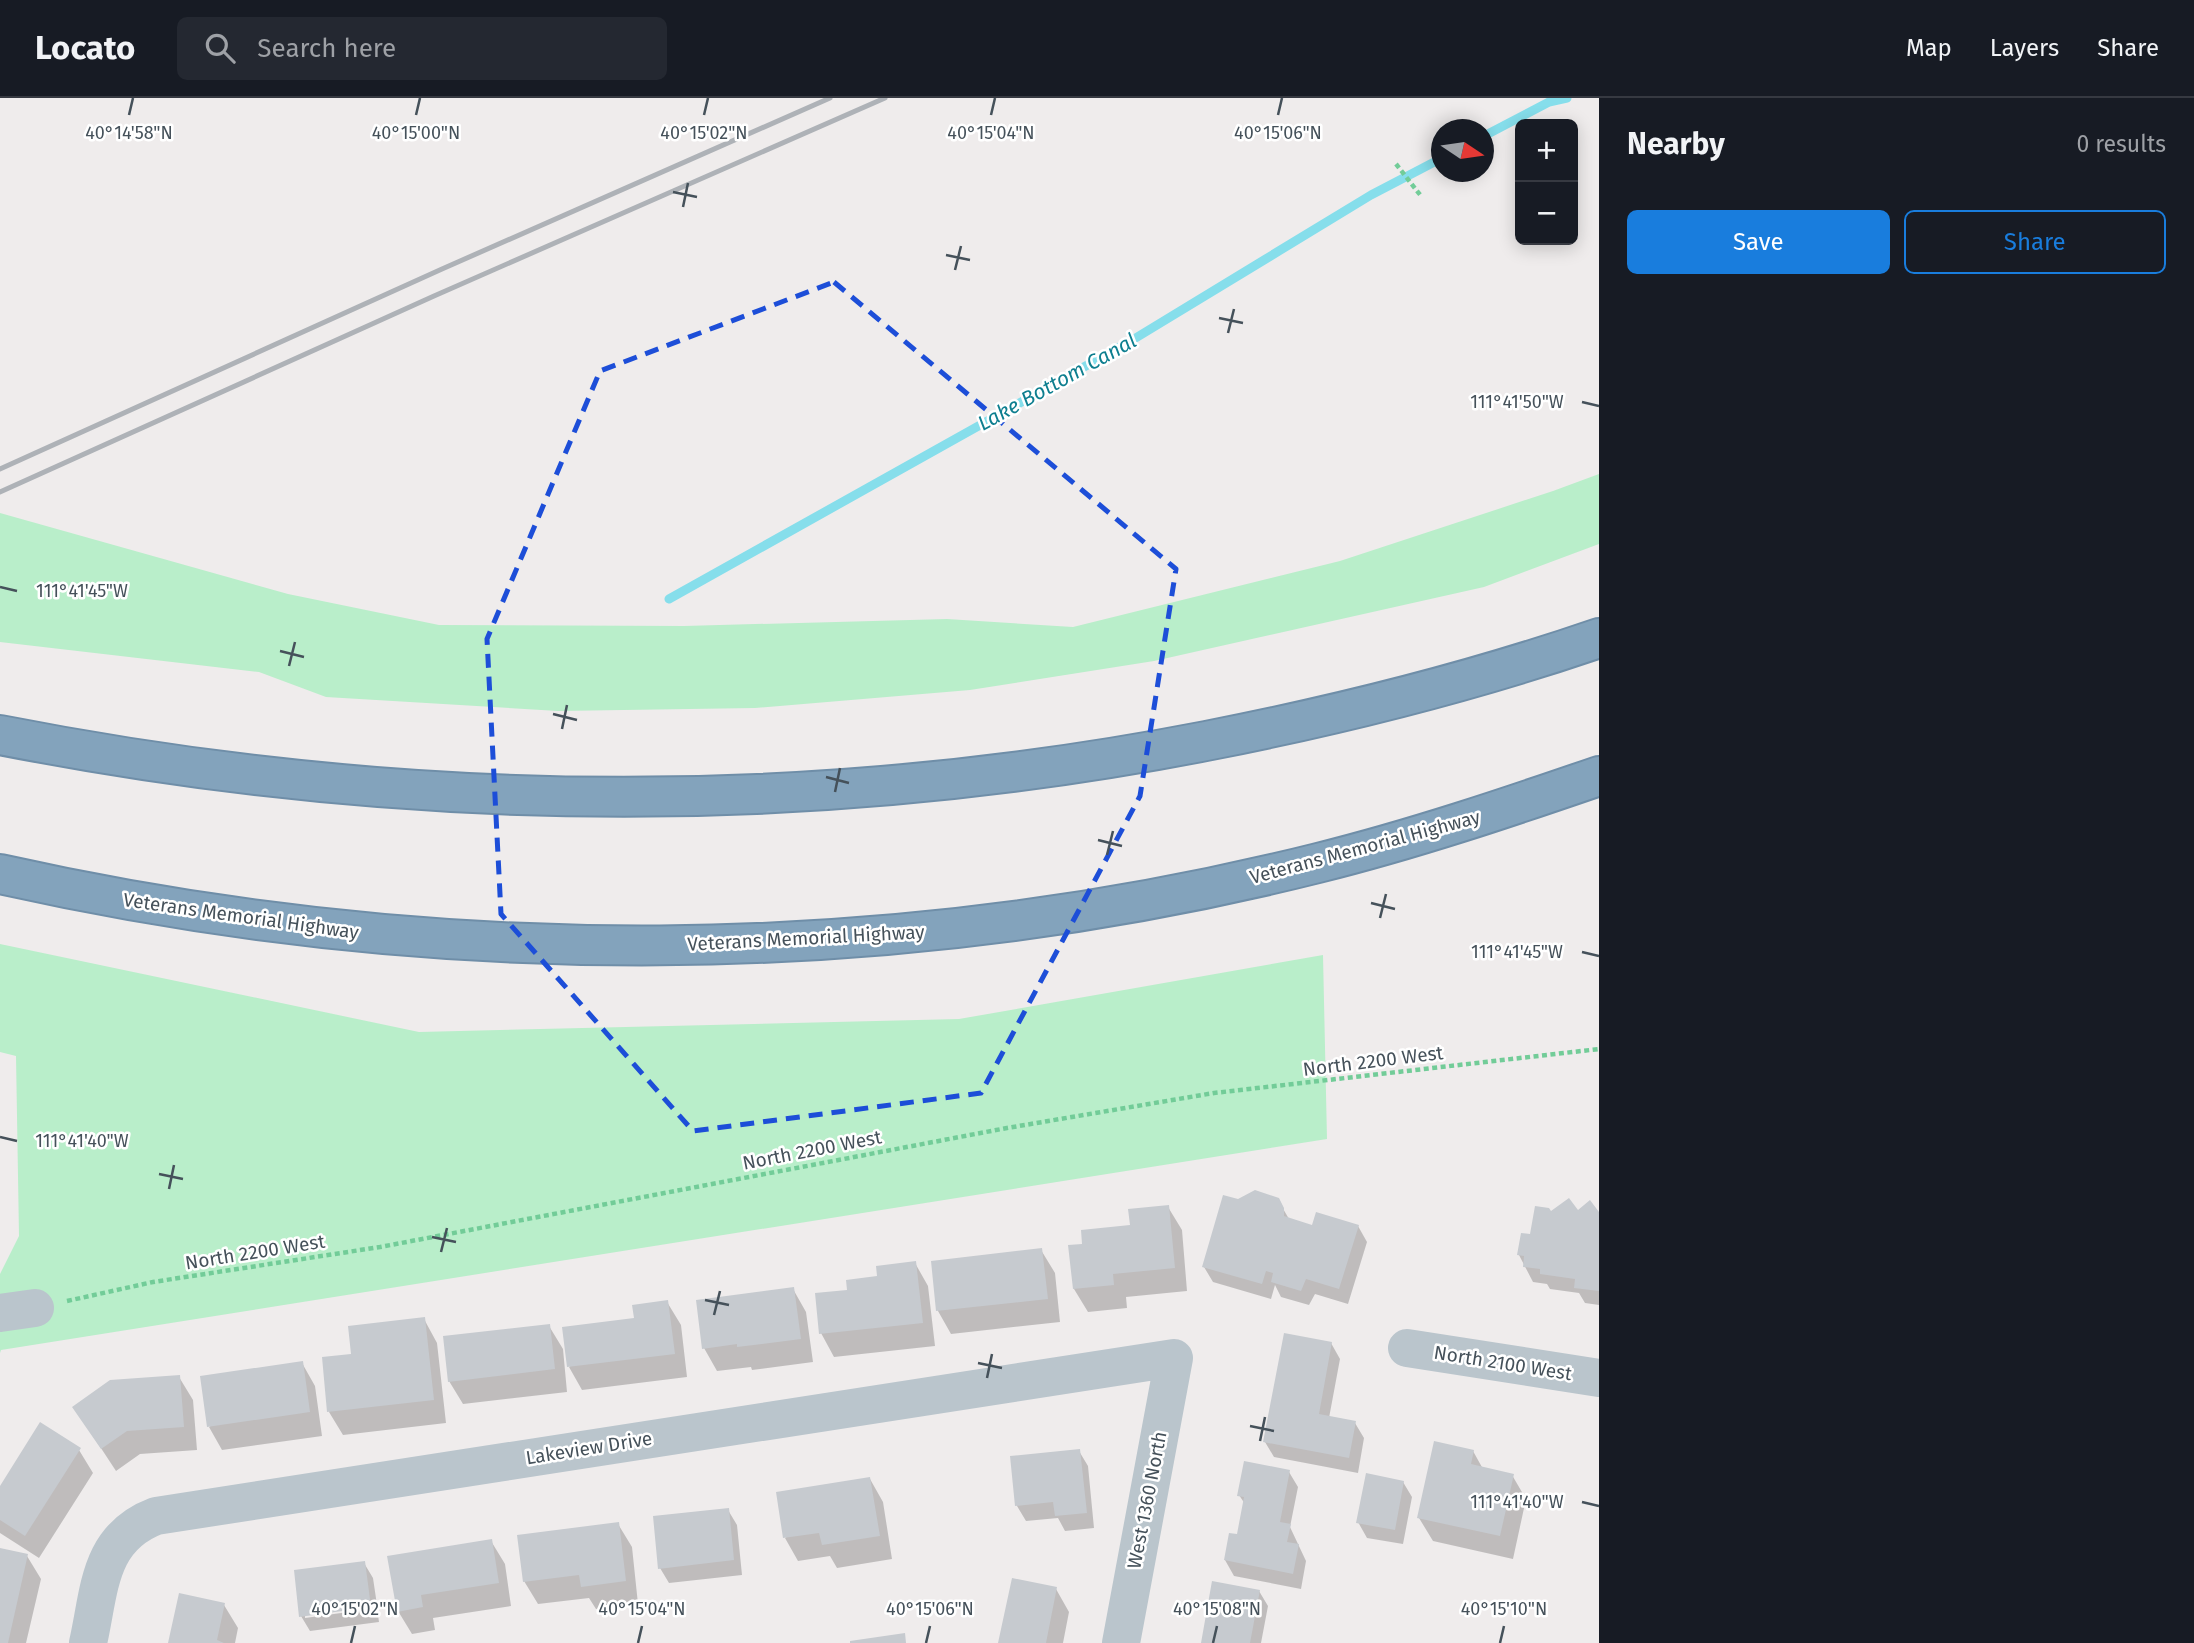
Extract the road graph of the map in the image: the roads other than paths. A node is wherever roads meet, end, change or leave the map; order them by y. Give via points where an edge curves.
1 (1599, 638) edge
2 (0, 735) edge
3 (1599, 776) edge
4 (0, 874) edge
5 (1407, 1348) dead end
6 (1174, 1358) joint
7 (1599, 1378) edge
8 (88, 1643) edge
9 (1121, 1643) edge

1 - 2 highway via 1409,695 1254,732 994,776 815,792 642,798 422,792 200,769
3 - 4 highway, Veterans Memorial Highway via 1462,823 1250,879 1005,922 822,940 608,946 402,937 213,915
5 - 7 street, North 2100 West
6 - 8 street, Lakeview Drive via 156,1516 120,1538 106,1562
6 - 9 street, West 1360 North

